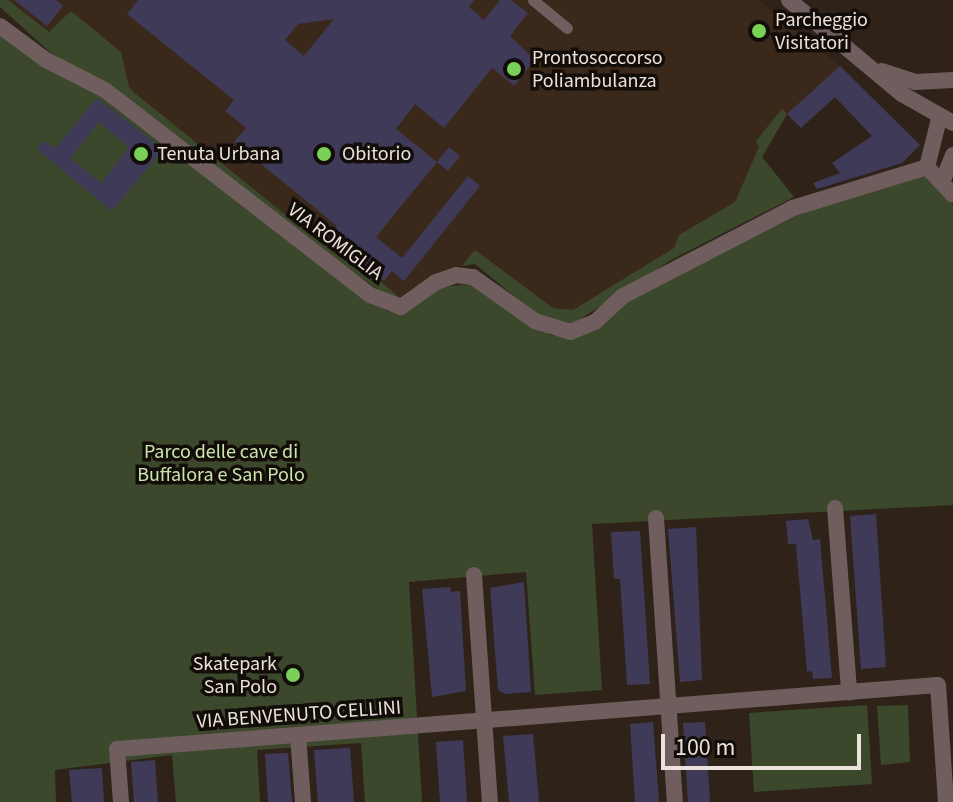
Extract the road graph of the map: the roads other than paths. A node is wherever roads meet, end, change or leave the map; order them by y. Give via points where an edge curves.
1 (533, 0) edge
2 (789, 0) edge
3 (0, 26) edge
4 (567, 28) dead end
5 (873, 67) junction
6 (949, 80) edge
7 (942, 119) edge
8 (953, 155) edge
9 (927, 167) junction
10 (943, 180) junction
11 (953, 195) edge
12 (835, 508) dead end
13 (656, 518) dead end
14 (474, 575) dead end
15 (849, 692) junction
16 (668, 706) junction
17 (483, 720) junction
18 (298, 735) junction
19 (121, 802) edge
20 (303, 802) edge
21 (490, 802) edge
22 (675, 802) edge
23 (946, 802) edge

1 - 4 street
2 - 5 street
3 - 9 street, VIA ROMIGLIA via 34,53 105,90 370,295 401,307 436,282 456,275 473,277 535,321 570,332 595,322 623,296 793,208
5 - 6 street via 901,79
5 - 7 street
6 - 7 street via 931,95
7 - 9 street
8 - 10 street
9 - 10 street
10 - 11 street
12 - 15 street
13 - 16 street
14 - 17 street
15 - 16 street, VIA BENVENUTO CELLINI
15 - 23 street, VIA BENVENUTO CELLINI via 938,685
16 - 17 street, VIA BENVENUTO CELLINI
16 - 22 street
17 - 18 street, VIA BENVENUTO CELLINI
17 - 21 street
18 - 19 street, VIA BENVENUTO CELLINI via 117,749
18 - 20 street

